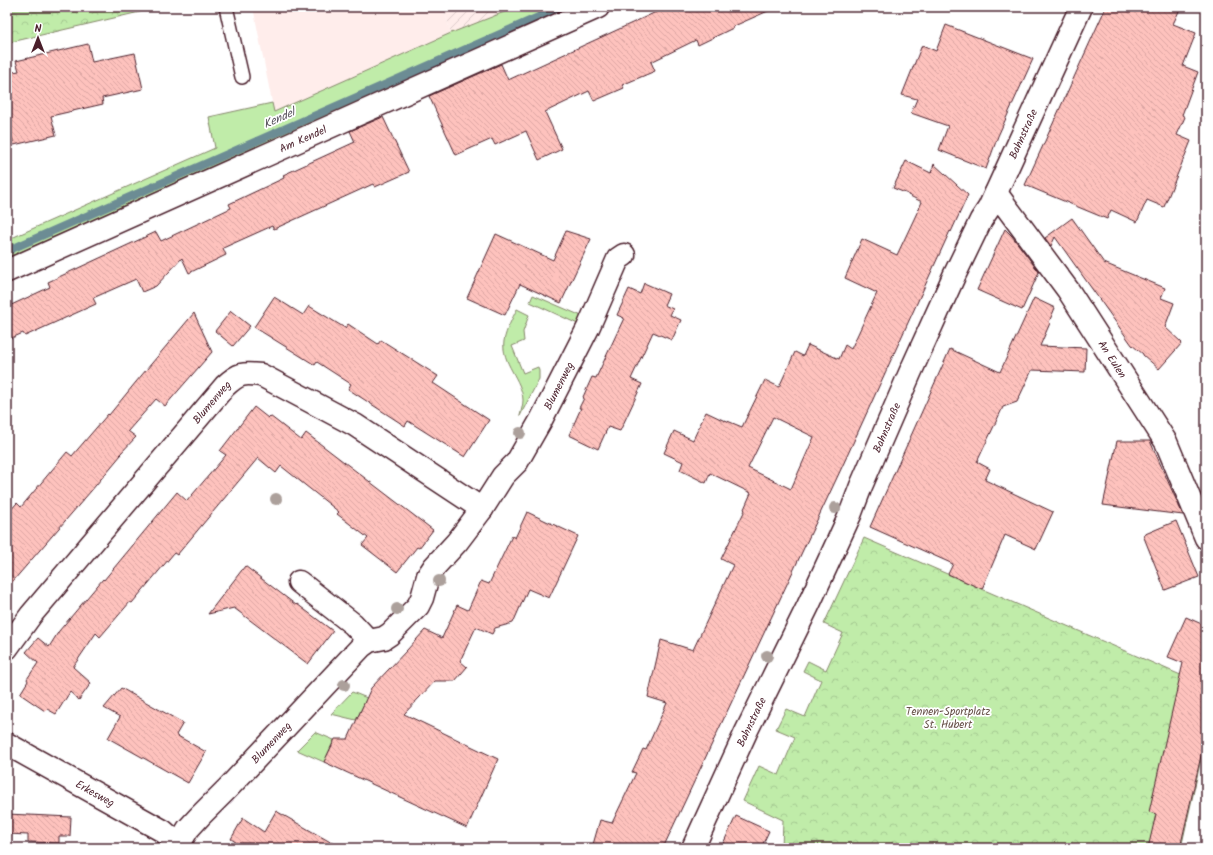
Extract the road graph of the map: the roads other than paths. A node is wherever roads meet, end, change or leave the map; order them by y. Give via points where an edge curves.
1 (226, 7) edge
2 (598, 7) edge
3 (1080, 7) edge
4 (242, 77) dead end
5 (996, 193) junction
6 (624, 256) dead end
7 (7, 271) edge
8 (482, 509) junction
9 (1206, 538) edge
10 (299, 582) dead end
11 (369, 640) junction
12 (7, 648) edge
13 (7, 744) edge
14 (178, 848) edge
15 (693, 848) edge

1 - 4 lane
2 - 7 street, Am Kendel
3 - 5 street, Bahnstraße
5 - 9 street, An Eulen via 1068,290 1166,442
5 - 15 street, Bahnstraße via 954,276 850,515
6 - 8 street, Blumenweg via 618,259 588,328 541,420 517,462 503,476
8 - 11 street, Blumenweg via 431,571 418,606 390,634 384,638
8 - 12 street, Blumenweg via 355,425 261,375 246,373 234,377 225,386 31,615
10 - 11 street via 353,624
11 - 14 street, Blumenweg via 188,829
13 - 14 street, Erkesweg via 163,831

